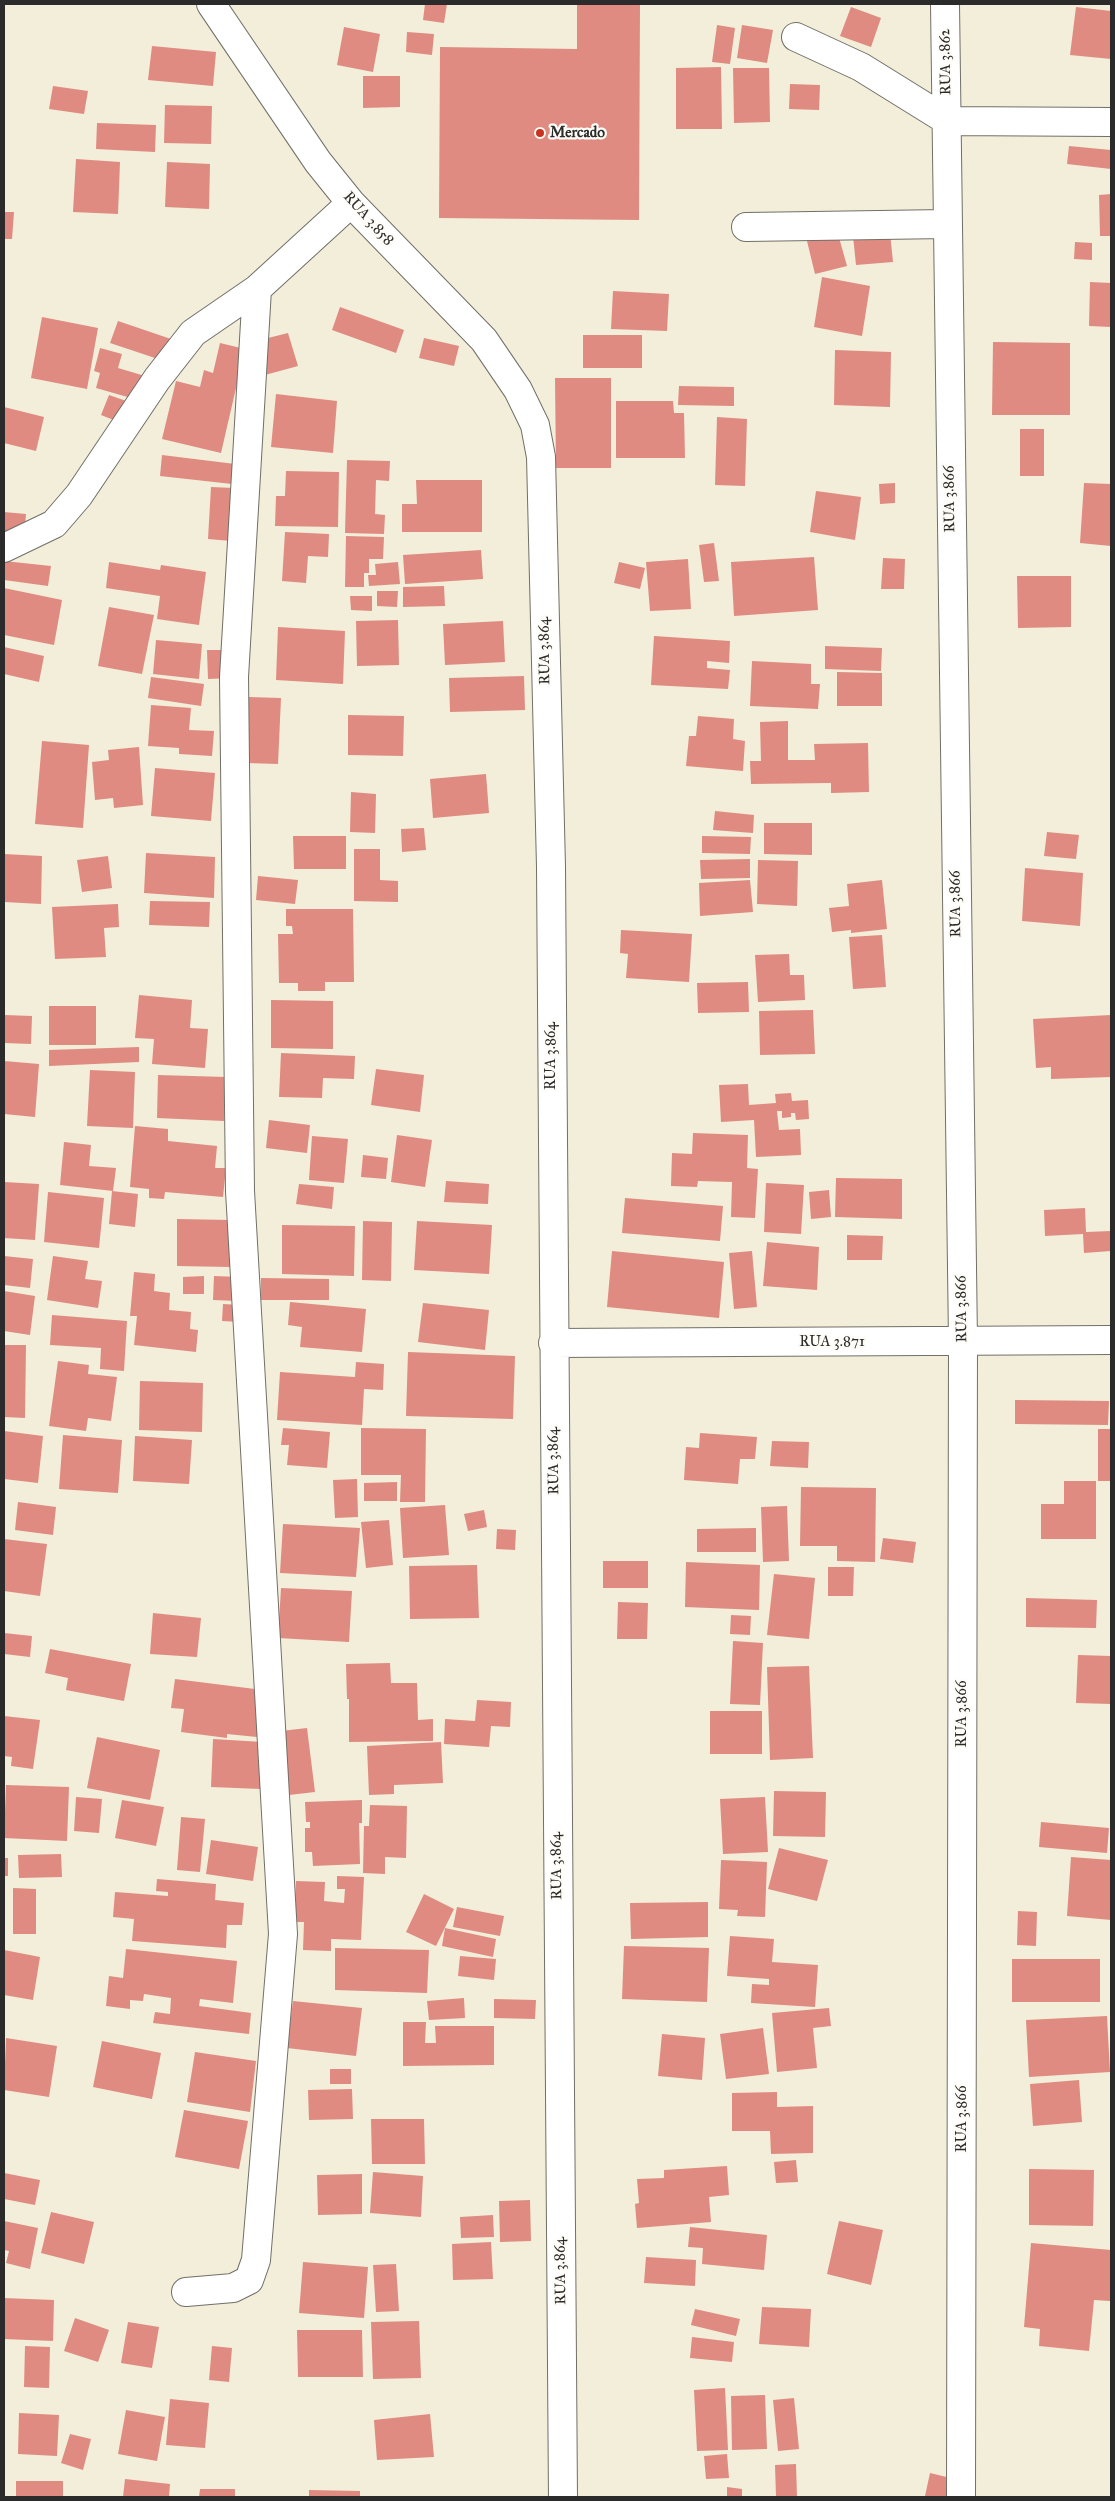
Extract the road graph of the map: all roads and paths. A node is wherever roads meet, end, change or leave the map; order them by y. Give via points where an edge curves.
1 (211, 4) edge
2 (945, 4) edge
3 (796, 36) dead end
4 (948, 121) junction
5 (1111, 122) edge
6 (351, 203) junction
7 (946, 224) junction
8 (746, 227) dead end
9 (257, 289) junction
10 (535, 425) joint
11 (4, 548) edge
12 (1111, 1340) edge
13 (962, 1341) junction
14 (553, 1343) junction
15 (186, 2292) dead end
16 (563, 2497) edge
17 (962, 2497) edge

1 - 6 street, RUA 3.858 via 318,162
2 - 4 street, RUA 3.862
3 - 4 street via 861,67
4 - 5 street
4 - 7 street, RUA 3.866
6 - 9 street
6 - 10 street, RUA 3.858 via 484,340 518,390
7 - 8 street
7 - 13 street, RUA 3.866
9 - 11 street via 193,333 156,379 79,496 54,524
9 - 15 street via 234,677 240,1191 282,1934 256,2260 249,2280 232,2288
10 - 14 street, RUA 3.864 via 540,457 551,867
12 - 13 street, RUA 3.871
13 - 14 street, RUA 3.871
13 - 17 street, RUA 3.866
14 - 16 street, RUA 3.864

